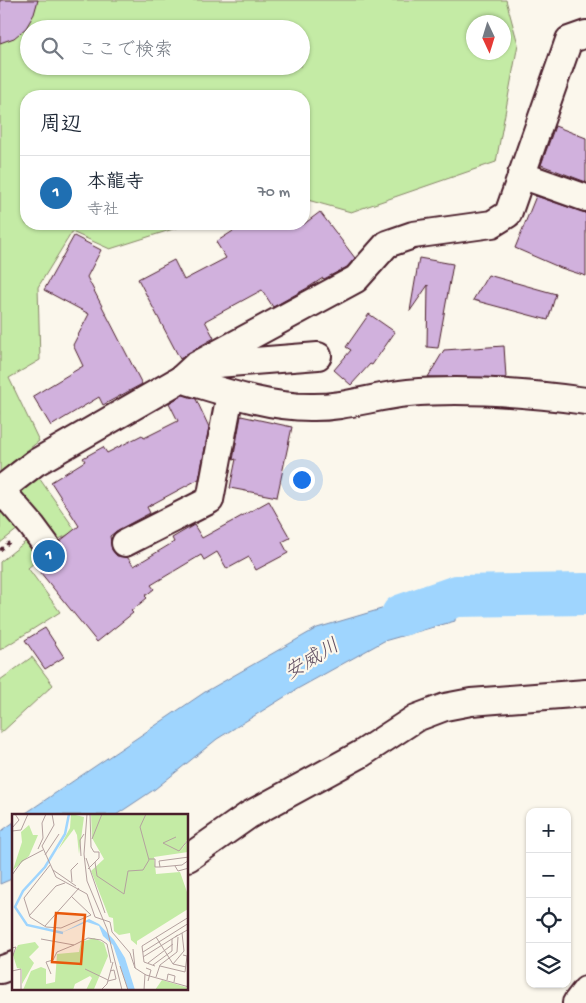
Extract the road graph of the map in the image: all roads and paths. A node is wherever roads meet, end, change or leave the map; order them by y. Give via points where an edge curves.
1 (586, 34) edge
2 (521, 175) junction
3 (586, 198) edge
4 (318, 356) dead end
5 (188, 372) junction
6 (230, 394) junction
7 (586, 401) edge
8 (0, 490) edge
9 (125, 542) dead end
10 (46, 545) dead end
11 (586, 693) edge
12 (189, 857) edge
13 (12, 965) edge
14 (0, 970) edge
15 (586, 990) edge
16 (576, 1003) edge

1 - 2 street via 569,40
2 - 3 street
2 - 5 street via 508,214 492,224 413,235 387,244 356,279
4 - 5 street
5 - 6 street
5 - 8 street via 34,463
6 - 7 street via 312,408 387,395 462,391 537,394
6 - 9 street via 210,500
8 - 10 street
11 - 12 street via 471,702 416,718 361,754 249,815
13 - 14 street
15 - 16 street

